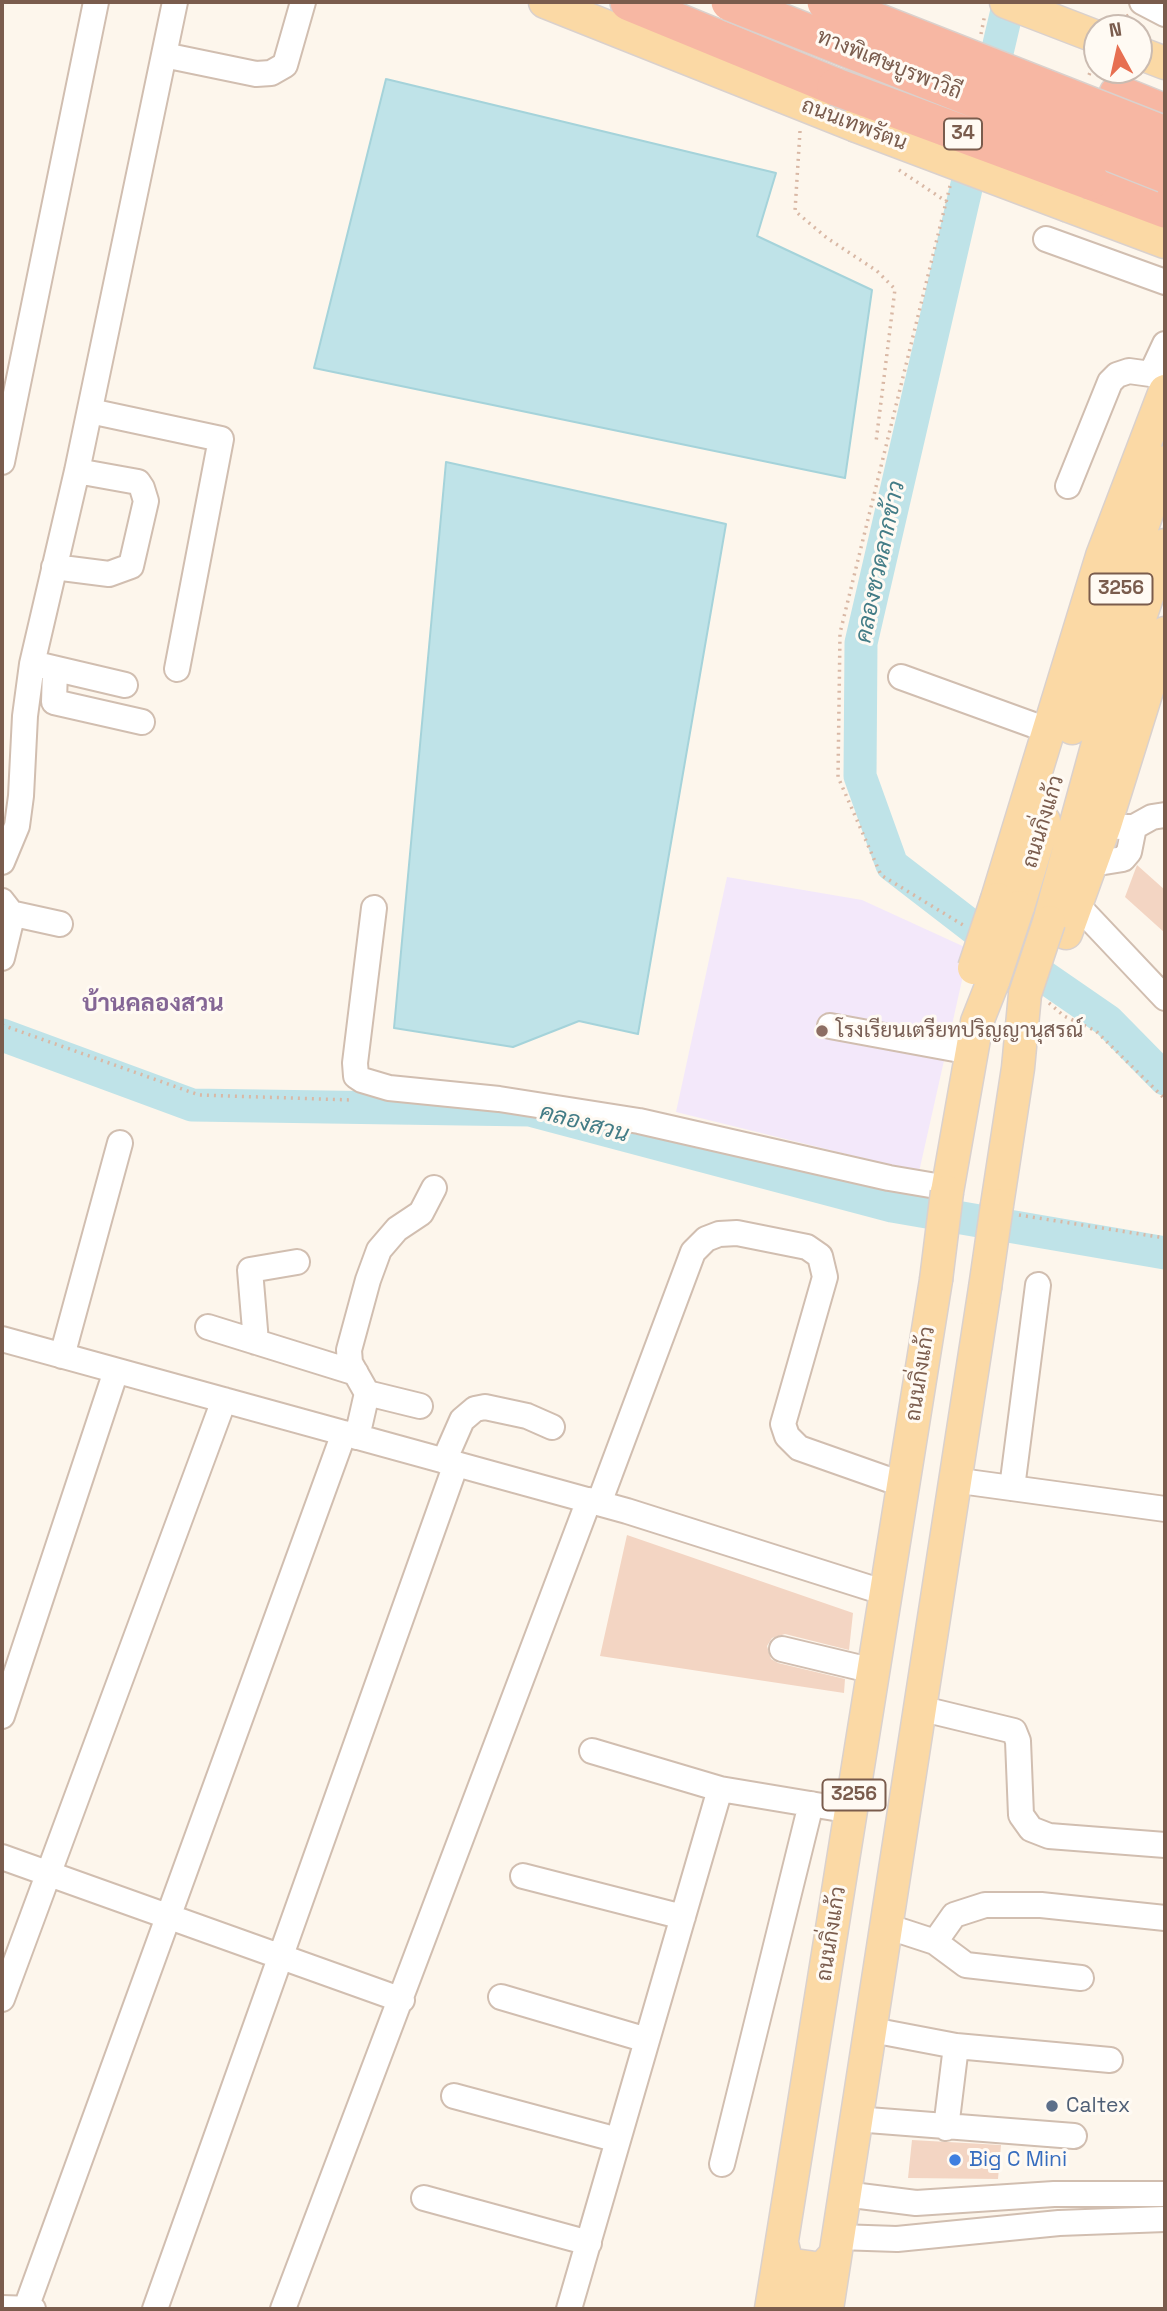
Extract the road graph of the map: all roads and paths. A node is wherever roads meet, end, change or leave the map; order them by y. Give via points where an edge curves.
1 (96, 2) edge
2 (175, 2) edge
3 (545, 2) edge
4 (629, 2) edge
5 (730, 2) edge
6 (826, 2) edge
7 (869, 2) edge
8 (988, 2) edge
9 (1006, 2) edge
10 (299, 3) edge
11 (1137, 5) edge
12 (1165, 13) edge
13 (1083, 32) edge
14 (979, 42) dead end
15 (164, 55) junction
16 (804, 106) junction
17 (1165, 113) edge
18 (1165, 135) edge
19 (1165, 174) edge
20 (952, 176) dead end
21 (1080, 193) junction
22 (1165, 209) edge
23 (1046, 239) dead end
24 (1165, 242) edge
25 (1165, 282) edge
26 (1165, 344) edge
27 (1160, 381) edge
28 (90, 411) junction
29 (876, 442) dead end
30 (2, 462) edge
31 (1165, 462) edge
32 (77, 471) junction
33 (1068, 486) dead end
34 (1165, 545) edge
35 (54, 567) junction
36 (1165, 633) edge
37 (44, 666) junction
38 (177, 668) dead end
39 (901, 677) dead end
40 (125, 685) dead end
41 (142, 722) dead end
42 (1076, 724) junction
43 (1165, 815) edge
44 (1120, 826) junction
45 (2, 862) edge
46 (6, 907) edge
47 (374, 908) dead end
48 (1064, 921) junction
49 (60, 924) dead end
50 (971, 930) dead end
51 (2, 958) edge
52 (1165, 998) edge
53 (1034, 1003) junction
54 (2, 1025) edge
55 (830, 1026) dead end
56 (974, 1037) junction
57 (1165, 1099) edge
58 (363, 1100) dead end
59 (120, 1143) dead end
60 (434, 1188) dead end
61 (948, 1190) junction
62 (1006, 1210) junction
63 (1165, 1238) edge
64 (297, 1262) dead end
65 (1038, 1285) dead end
66 (208, 1327) dead end
67 (2, 1339) edge
68 (256, 1342) junction
69 (62, 1356) junction
70 (116, 1371) junction
71 (361, 1383) junction
72 (224, 1400) junction
73 (420, 1406) dead end
74 (552, 1427) dead end
75 (351, 1435) junction
76 (450, 1462) junction
77 (953, 1480) junction
78 (904, 1485) junction
79 (1012, 1488) junction
80 (594, 1502) junction
81 (1165, 1509) edge
82 (886, 1593) junction
83 (782, 1649) dead end
84 (874, 1671) junction
85 (919, 1708) junction
86 (2, 1716) edge
87 (592, 1751) dead end
88 (720, 1789) junction
89 (811, 1804) junction
90 (852, 1811) junction
91 (1165, 1844) edge
92 (2, 1857) edge
93 (48, 1873) junction
94 (523, 1876) dead end
95 (683, 1917) junction
96 (1165, 1917) edge
97 (168, 1918) junction
98 (886, 1927) junction
99 (935, 1942) junction
100 (281, 1956) junction
101 (1082, 1978) dead end
102 (501, 1997) dead end
103 (2, 1999) edge
104 (402, 2000) junction
105 (872, 2030) junction
106 (648, 2040) junction
107 (956, 2046) junction
108 (1110, 2060) dead end
109 (454, 2095) dead end
110 (855, 2119) junction
111 (946, 2128) junction
112 (1074, 2136) dead end
113 (618, 2140) junction
114 (722, 2164) dead end
115 (844, 2194) junction
116 (1054, 2194) junction
117 (1165, 2194) edge
118 (424, 2198) dead end
119 (944, 2201) junction
120 (900, 2202) junction
121 (1165, 2219) edge
122 (1059, 2222) junction
123 (947, 2234) junction
124 (897, 2239) junction
125 (589, 2243) junction
126 (782, 2243) junction
127 (837, 2246) junction
128 (20, 2308) edge
129 (155, 2309) edge
130 (283, 2309) edge
131 (569, 2309) edge
132 (773, 2309) edge
133 (820, 2309) edge
134 (827, 2309) edge

1 - 30 street
2 - 15 street
3 - 16 main road, ถนนเทพรัตน / 34
4 - 21 highway, ถนนเทพรัตน / 34, bridge
5 - 19 highway, ทางพิเศษบูรพาวิถี, bridge
6 - 18 highway, ทางพิเศษบูรพาวิถี, bridge
7 - 17 highway
8 - 14 path
9 - 13 main road
10 - 15 street via 285,65 271,73
11 - 12 street
15 - 28 street
16 - 21 main road, ถนนเทพรัตน / 34, bridge
16 - 29 path via 795,211 895,289
20 - 50 path via 840,633 838,777 881,875
21 - 22 highway, ถนนเทพรัตน / 34
21 - 24 main road, ถนนเทพรัตน / 34
23 - 25 street
26 - 27 street
27 - 33 street via 1129,372 1116,375
27 - 42 main road via 1102,556
28 - 32 street
28 - 38 street via 220,439
31 - 42 main road, ถนนกิ่งแก้ว / 3256
32 - 35 street
32 - 35 street via 138,482 142,488 146,502 131,566 109,575
34 - 42 main road, ถนนกิ่งแก้ว / 3256
35 - 37 street
36 - 44 main road
37 - 40 street
37 - 41 street via 54,702
37 - 45 street via 25,716 25,770 17,826
39 - 42 street
42 - 48 main road, ถนนกิ่งแก้ว / 3256
42 - 56 main road, ถนนกิ่งแก้ว / 3256, bridge via 1007,903 984,974
43 - 44 street
44 - 48 main road via 1092,864
46 - 49 street
46 - 51 street
47 - 61 street via 355,1063 356,1076 362,1080 389,1088 639,1121
48 - 52 street
48 - 53 main road, ถนนกิ่งแก้ว / 3256, bridge
53 - 57 path via 1096,1031
53 - 62 main road, ถนนกิ่งแก้ว / 3256
54 - 58 path via 199,1095
55 - 56 street
56 - 61 main road, ถนนกิ่งแก้ว / 3256
59 - 69 street
60 - 71 street via 421,1213 397,1229 379,1250 349,1350
61 - 78 main road, ถนนกิ่งแก้ว / 3256, bridge
62 - 63 path
62 - 77 main road, ถนนกิ่งแก้ว / 3256, bridge via 985,1288
64 - 68 street via 250,1270
65 - 79 street
66 - 68 street
67 - 69 street
68 - 71 street
69 - 70 street
70 - 72 street
70 - 86 street
71 - 73 street
71 - 75 street
72 - 75 street
72 - 93 street
74 - 76 street via 527,1416 475,1409 462,1420
75 - 76 street
75 - 97 street
76 - 80 street
76 - 100 street
77 - 79 street
77 - 85 main road, ถนนกิ่งแก้ว / 3256
78 - 80 street via 799,1448 787,1436 783,1424 825,1278 820,1255 807,1247 737,1233 706,1239 693,1252
78 - 82 main road, ถนนกิ่งแก้ว / 3256
79 - 81 street
80 - 82 street
80 - 104 street
82 - 84 main road, ถนนกิ่งแก้ว / 3256
83 - 84 street
84 - 90 main road, ถนนกิ่งแก้ว / 3256
85 - 91 street via 1014,1731 1021,1815 1031,1829 1049,1836
85 - 98 main road, ถนนกิ่งแก้ว / 3256
87 - 88 street
88 - 89 street
88 - 95 street
89 - 90 street
89 - 114 street
90 - 126 main road, ถนนกิ่งแก้ว / 3256
92 - 93 street
93 - 97 street
93 - 103 street
94 - 95 street
95 - 106 street
96 - 99 street via 1041,1905 985,1905 954,1915
97 - 100 street
97 - 128 street
98 - 99 street
98 - 105 main road, ถนนกิ่งแก้ว / 3256
99 - 101 street via 966,1965
100 - 104 street
100 - 129 street
102 - 106 street
104 - 130 street
105 - 107 street
105 - 110 main road, ถนนกิ่งแก้ว / 3256
106 - 113 street
107 - 108 street
107 - 111 street
109 - 113 street
110 - 111 street
110 - 115 main road, ถนนกิ่งแก้ว / 3256
111 - 112 street
113 - 125 street
115 - 120 street
115 - 127 main road, ถนนกิ่งแก้ว / 3256
116 - 117 street
116 - 119 street
116 - 122 street
118 - 125 street
119 - 120 street
119 - 123 street
120 - 124 street
121 - 122 street
122 - 123 street
123 - 124 street
124 - 127 street
125 - 131 street
126 - 127 main road via 787,2264 821,2269
126 - 132 main road, ถนนกิ่งแก้ว / 3256
127 - 134 main road, ถนนกิ่งแก้ว / 3256
132 - 133 main road via 786,2296 815,2300

